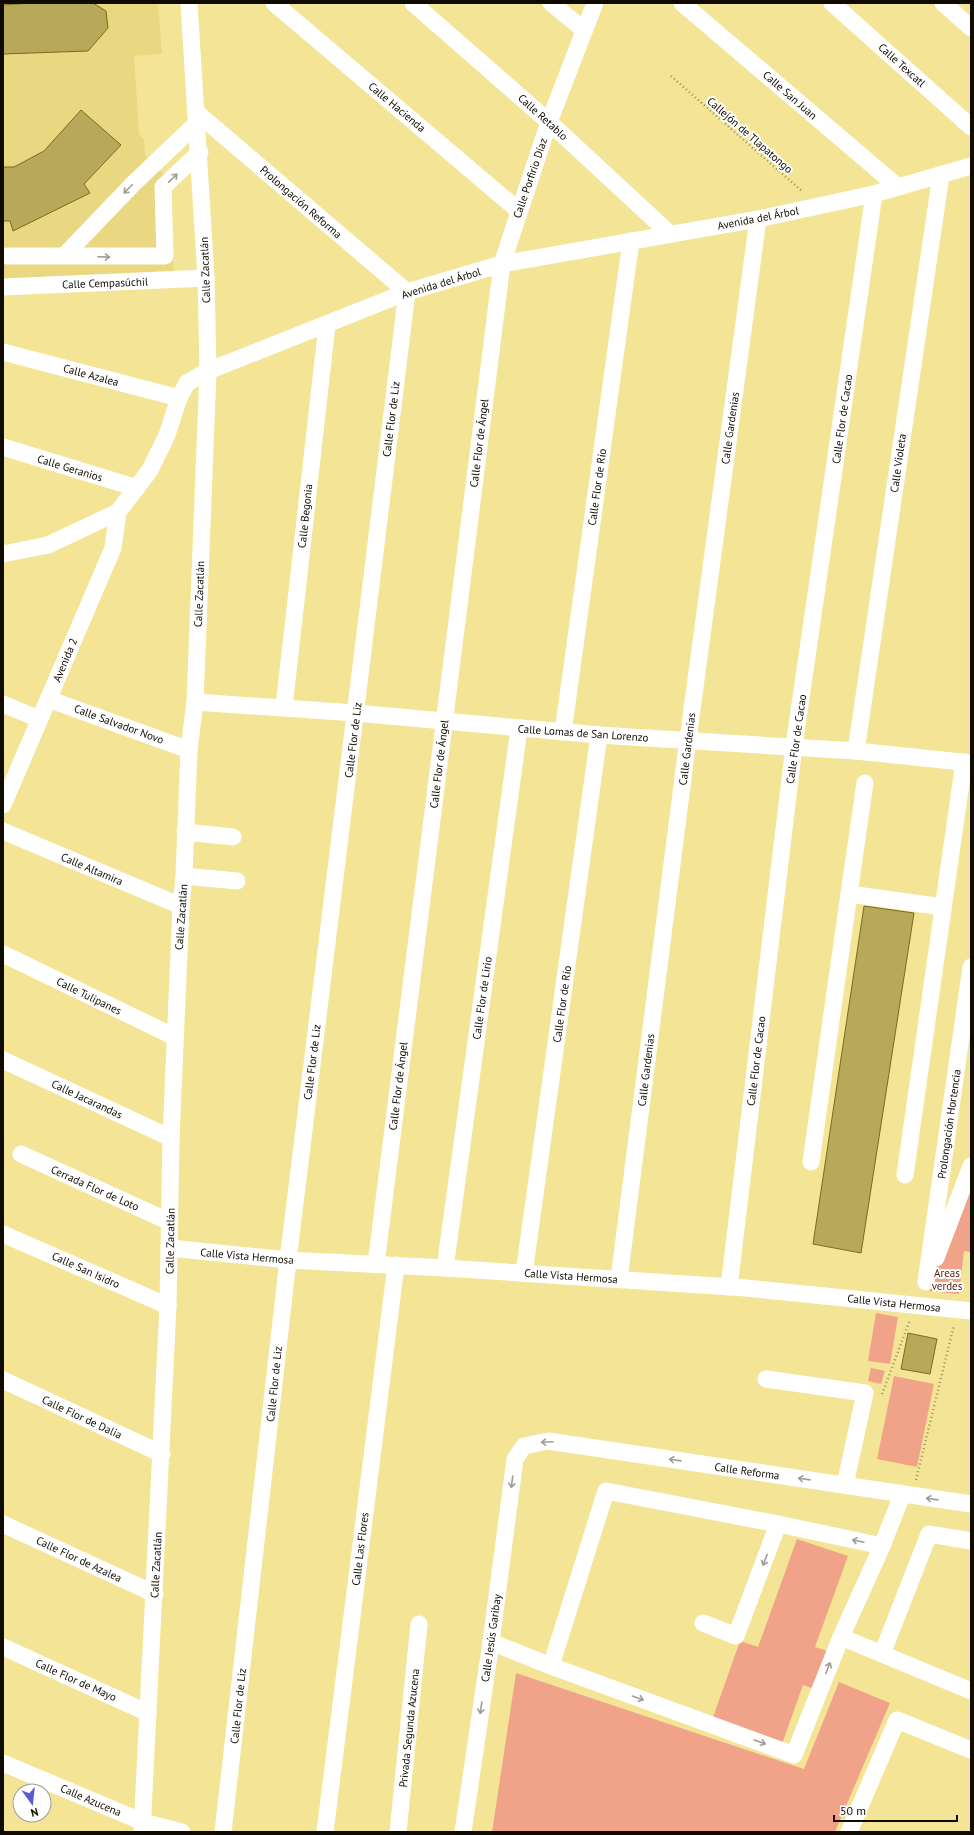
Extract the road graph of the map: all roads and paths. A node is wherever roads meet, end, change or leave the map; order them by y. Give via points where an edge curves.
1 (189, 3) edge
2 (274, 3) edge
3 (413, 3) edge
4 (552, 3) edge
5 (595, 3) edge
6 (682, 3) edge
7 (832, 3) edge
8 (943, 3) edge
9 (971, 28) edge
10 (584, 30) junction
11 (671, 76) dead end
12 (196, 118) junction
13 (549, 122) junction
14 (971, 127) edge
15 (200, 152) junction
16 (971, 166) edge
17 (941, 176) junction
18 (898, 187) junction
19 (874, 194) junction
20 (818, 206) junction
21 (519, 211) junction
22 (758, 219) junction
23 (670, 234) junction
24 (631, 241) junction
25 (65, 255) junction
26 (7, 256) dead end
27 (502, 264) junction
28 (206, 278) junction
29 (3, 287) edge
30 (407, 292) junction
31 (327, 325) junction
32 (3, 352) edge
33 (208, 371) junction
34 (179, 398) junction
35 (3, 447) edge
36 (137, 488) junction
37 (118, 512) junction
38 (3, 554) edge
39 (48, 699) junction
40 (195, 702) junction
41 (3, 704) edge
42 (284, 707) junction
43 (356, 713) junction
44 (39, 719) junction
45 (445, 720) junction
46 (519, 729) junction
47 (564, 732) junction
48 (599, 735) junction
49 (688, 739) junction
50 (794, 746) junction
51 (189, 750) junction
52 (856, 751) junction
53 (969, 762) edge
54 (865, 783) dead end
55 (3, 805) edge
56 (3, 831) edge
57 (185, 832) junction
58 (234, 836) dead end
59 (184, 876) junction
60 (237, 882) dead end
61 (849, 894) junction
62 (180, 906) junction
63 (943, 908) junction
64 (3, 954) edge
65 (971, 967) edge
66 (175, 1037) junction
67 (3, 1060) edge
68 (171, 1138) junction
69 (20, 1154) dead end
70 (811, 1162) dead end
71 (971, 1166) edge
72 (905, 1175) dead end
73 (170, 1222) junction
74 (3, 1234) edge
75 (170, 1248) junction
76 (288, 1260) junction
77 (376, 1264) junction
78 (396, 1265) junction
79 (445, 1268) junction
80 (524, 1273) junction
81 (619, 1279) junction
82 (926, 1282) junction
83 (729, 1287) junction
84 (918, 1305) junction
85 (168, 1306) junction
86 (965, 1310) edge
87 (766, 1379) dead end
88 (3, 1380) edge
89 (524, 1446) joint
90 (162, 1454) junction
91 (845, 1485) junction
92 (907, 1495) junction
93 (971, 1504) edge
94 (3, 1524) edge
95 (778, 1524) junction
96 (971, 1541) edge
97 (882, 1546) junction
98 (155, 1594) junction
99 (703, 1623) dead end
100 (419, 1624) dead end
101 (840, 1637) junction
102 (491, 1642) junction
103 (3, 1647) edge
104 (882, 1654) junction
105 (551, 1666) junction
106 (971, 1691) edge
107 (148, 1713) junction
108 (971, 1750) edge
109 (3, 1762) edge
110 (142, 1827) edge
111 (182, 1832) edge
112 (223, 1832) edge
113 (325, 1832) edge
114 (398, 1832) edge
115 (463, 1832) edge
116 (849, 1832) edge

1 - 12 street, Calle Zacatlán
2 - 21 street, Calle Hacienda
3 - 13 street, Calle Retablo
4 - 10 street
5 - 10 street, Calle Porfirio Díaz
6 - 18 street, Calle San Juan
7 - 14 street, Calle Texcatl
8 - 9 street
10 - 13 street, Calle Porfirio Díaz
11 - 20 path, Callejón de Tlapatongo
12 - 15 street, Calle Zacatlán
12 -> 25 street
12 - 30 street, Prolongación Reforma
13 - 21 street, Calle Porfirio Díaz
13 - 23 street, Calle Retablo
25 -> 15 street via 165,256 163,187
15 - 28 street, Calle Zacatlán
16 - 17 street, Avenida del Árbol
17 - 18 street, Avenida del Árbol
17 - 52 street, Calle Violeta
18 - 19 street, Avenida del Árbol
19 - 20 street, Avenida del Árbol
19 - 50 street, Calle Flor de Cacao
20 - 22 street, Avenida del Árbol
21 - 27 street, Calle Porfirio Díaz
22 - 23 street, Avenida del Árbol
22 - 49 street, Calle Gardenias
23 - 24 street, Avenida del Árbol
24 - 27 street, Avenida del Árbol
24 - 47 street, Calle Flor de Río
25 - 26 street
27 - 30 street, Avenida del Árbol
27 - 45 street, Calle Flor de Ángel
28 - 29 street, Calle Cempasúchil
28 - 33 street, Calle Zacatlán
30 - 31 street, Avenida del Árbol
30 - 43 street, Calle Flor de Liz
31 - 33 street, Avenida del Árbol
31 - 42 street, Calle Begonia
32 - 34 street, Calle Azalea
33 - 34 street, Avenida del Árbol via 187,383
33 - 40 street, Calle Zacatlán
34 - 36 street, Avenida del Árbol via 167,435 150,470
35 - 36 street, Calle Geranios
36 - 37 street, Avenida del Árbol
37 - 38 street, Avenida del Árbol via 48,545
37 - 39 street, Avenida 2 via 113,548
39 - 44 street, Avenida 2
39 - 51 street, Calle Salvador Novo
40 - 42 street, Calle Lomas de San Lorenzo
40 - 51 street, Calle Zacatlán
41 - 44 street
42 - 43 street, Calle Lomas de San Lorenzo
43 - 45 street, Calle Lomas de San Lorenzo
43 - 76 street, Calle Flor de Liz
44 - 55 street, Avenida 2
45 - 46 street, Calle Lomas de San Lorenzo
45 - 77 street, Calle Flor de Ángel
46 - 47 street, Calle Lomas de San Lorenzo
46 - 79 street, Calle Flor de Lirio
47 - 48 street, Calle Lomas de San Lorenzo
48 - 49 street, Calle Lomas de San Lorenzo
48 - 80 street, Calle Flor de Río
49 - 50 street, Calle Lomas de San Lorenzo
49 - 81 street, Calle Gardenias
50 - 52 street, Calle Lomas de San Lorenzo
50 - 83 street, Calle Flor de Cacao
51 - 57 street, Calle Zacatlán
52 - 53 street, Calle Lomas de San Lorenzo
53 - 63 street
54 - 61 street
56 - 62 street, Calle Altamira
57 - 58 street
57 - 59 street, Calle Zacatlán
59 - 60 street
59 - 62 street, Calle Zacatlán
61 - 63 street
61 - 70 street
62 - 66 street, Calle Zacatlán
63 - 72 street
64 - 66 street, Calle Tulipanes
65 - 82 street, Prolongación Hortencia
66 - 68 street, Calle Zacatlán
67 - 68 street, Calle Jacarandas
68 - 73 street, Calle Zacatlán
69 - 73 street, Cerrada Flor de Loto
71 - 82 street
73 - 75 street, Calle Zacatlán
74 - 85 street, Calle San Isidro
75 - 76 street, Calle Vista Hermosa
75 - 85 street, Calle Zacatlán
76 - 77 street, Calle Vista Hermosa
76 - 112 street, Calle Flor de Liz
77 - 78 street, Calle Vista Hermosa
78 - 79 street, Calle Vista Hermosa
78 - 113 street, Calle Las Flores
79 - 80 street, Calle Vista Hermosa
80 - 81 street, Calle Vista Hermosa
81 - 83 street, Calle Vista Hermosa
82 - 84 street
83 - 84 street, Calle Vista Hermosa
84 - 86 street, Calle Vista Hermosa
85 - 90 street, Calle Zacatlán
86 - 92 path
87 - 91 street via 865,1393
88 - 90 street, Calle Flor de Dalia
91 -> 89 street, Calle Reforma via 548,1441
89 -> 102 street, Calle Jesús Garibay via 515,1459
90 - 98 street, Calle Zacatlán
91 - 92 street, Calle Reforma
93 -> 92 street, Calle Reforma
92 - 97 street
94 - 98 street, Calle Flor de Azalea
97 -> 95 street
95 -> 99 street via 736,1636
95 - 105 street via 606,1492
96 - 104 street via 929,1534
97 - 101 street
98 - 107 street, Calle Zacatlán
100 - 114 street, Privada Segunda Azucena
101 - 104 street
105 -> 101 street via 794,1755
102 - 105 street
102 -> 115 street, Calle Jesús Garibay
103 - 107 street, Calle Flor de Mayo
104 - 106 street
107 - 110 street, Calle Zacatlán
108 - 116 street via 897,1720
109 - 110 street, Calle Azucena
110 - 111 street, Calle Azucena

